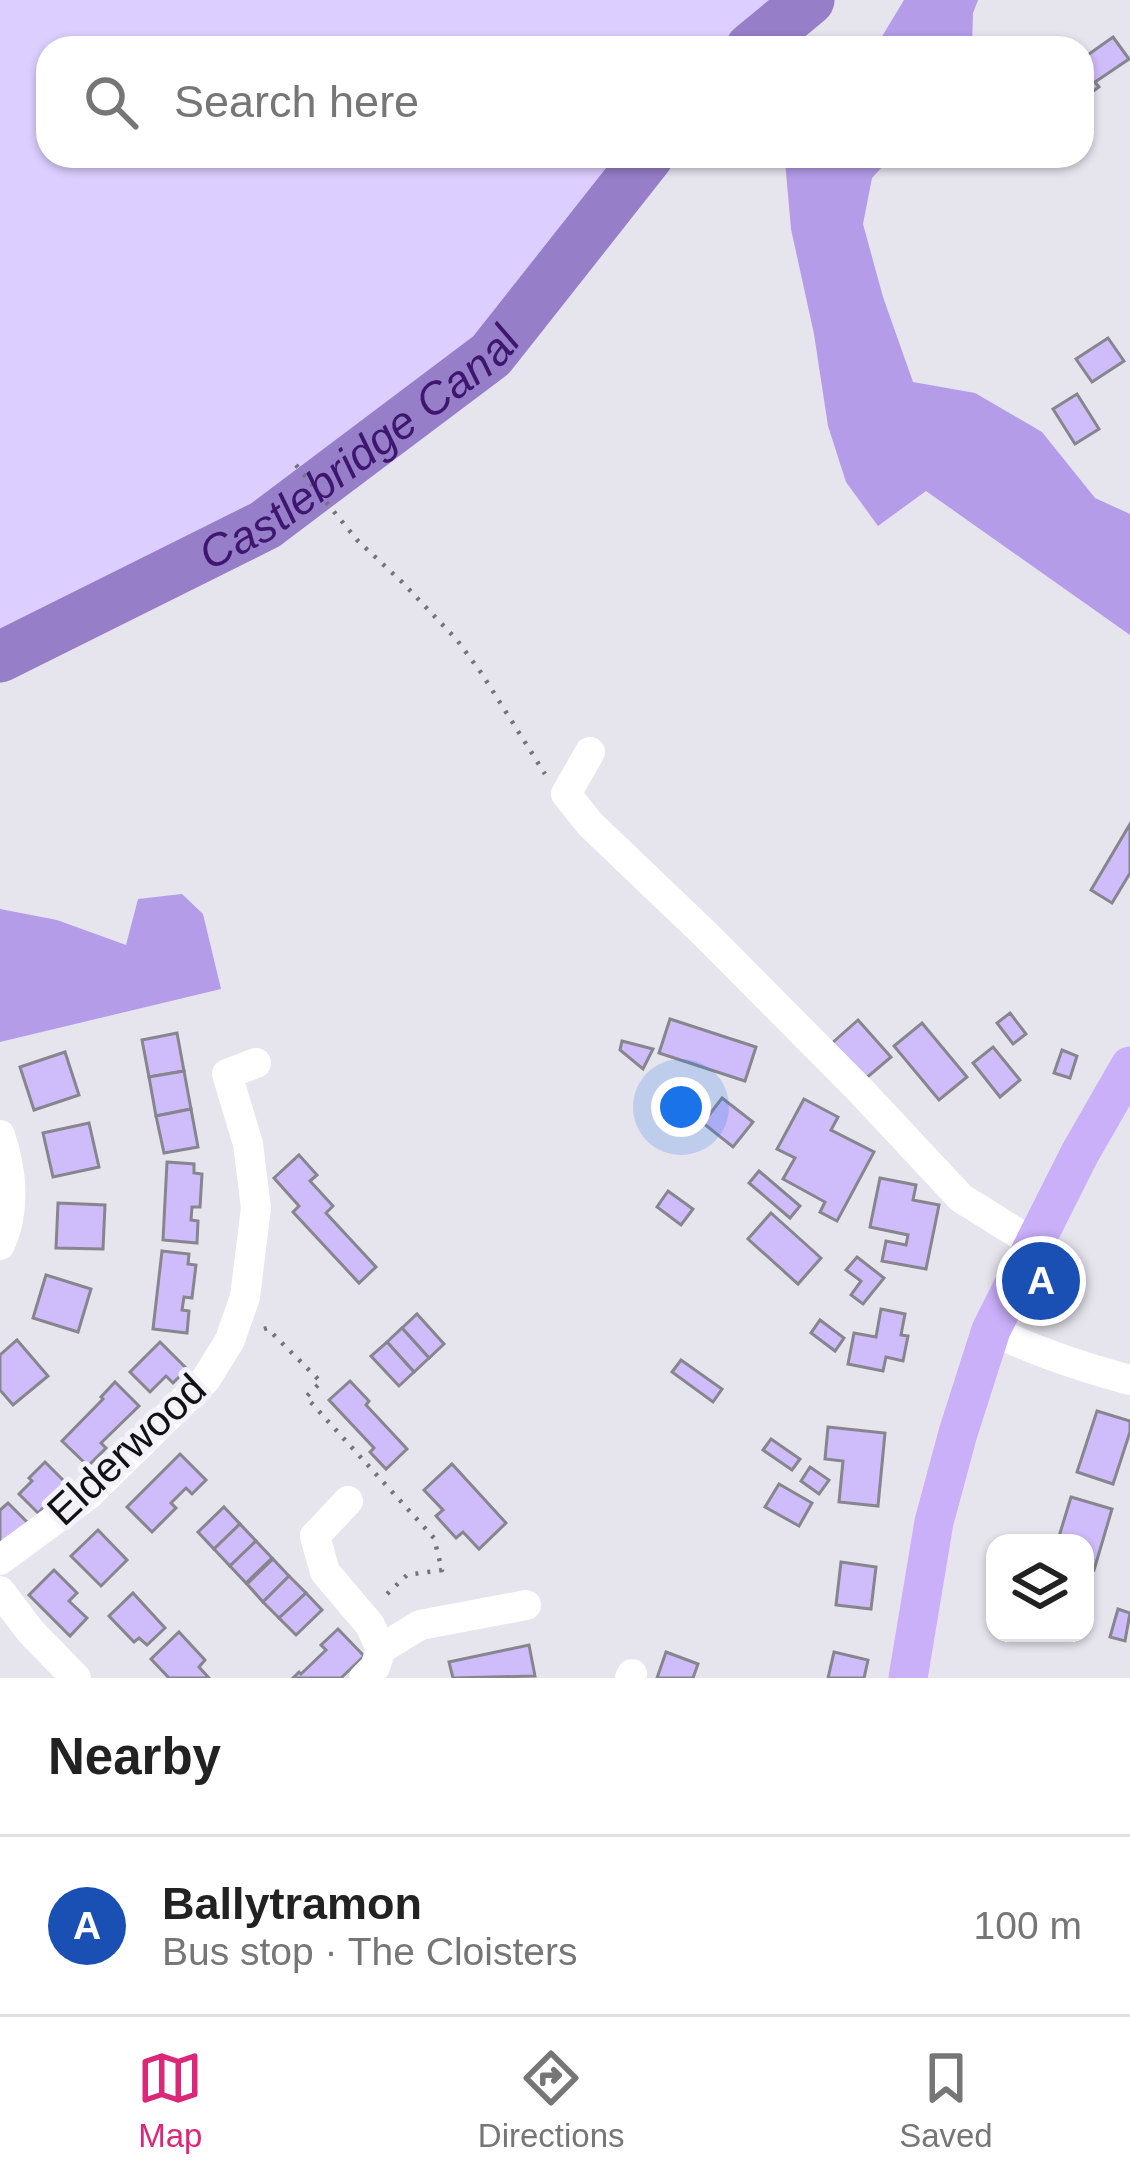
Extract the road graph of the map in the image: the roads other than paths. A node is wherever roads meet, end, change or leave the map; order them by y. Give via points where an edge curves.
1 (590, 752) dead end
2 (256, 1063) dead end
3 (1130, 1066) edge
4 (0, 1135) edge
5 (1033, 1243) junction
6 (0, 1245) edge
7 (991, 1330) junction
8 (1130, 1380) edge
9 (348, 1501) dead end
10 (0, 1560) edge
11 (0, 1591) edge
12 (526, 1605) dead end
13 (381, 1649) junction
14 (76, 1678) edge
15 (364, 1678) edge
16 (908, 1678) edge

1 - 5 street via 566,794 590,824 961,1198
2 - 10 street, Elderwood via 227,1074 256,1208 234,1329 206,1379 88,1495
3 - 5 main road
4 - 6 street via 12,1181
5 - 7 main road
7 - 8 street
7 - 16 main road via 934,1522
9 - 13 street via 315,1535 325,1572
11 - 14 street
12 - 13 street via 420,1624
13 - 15 street

